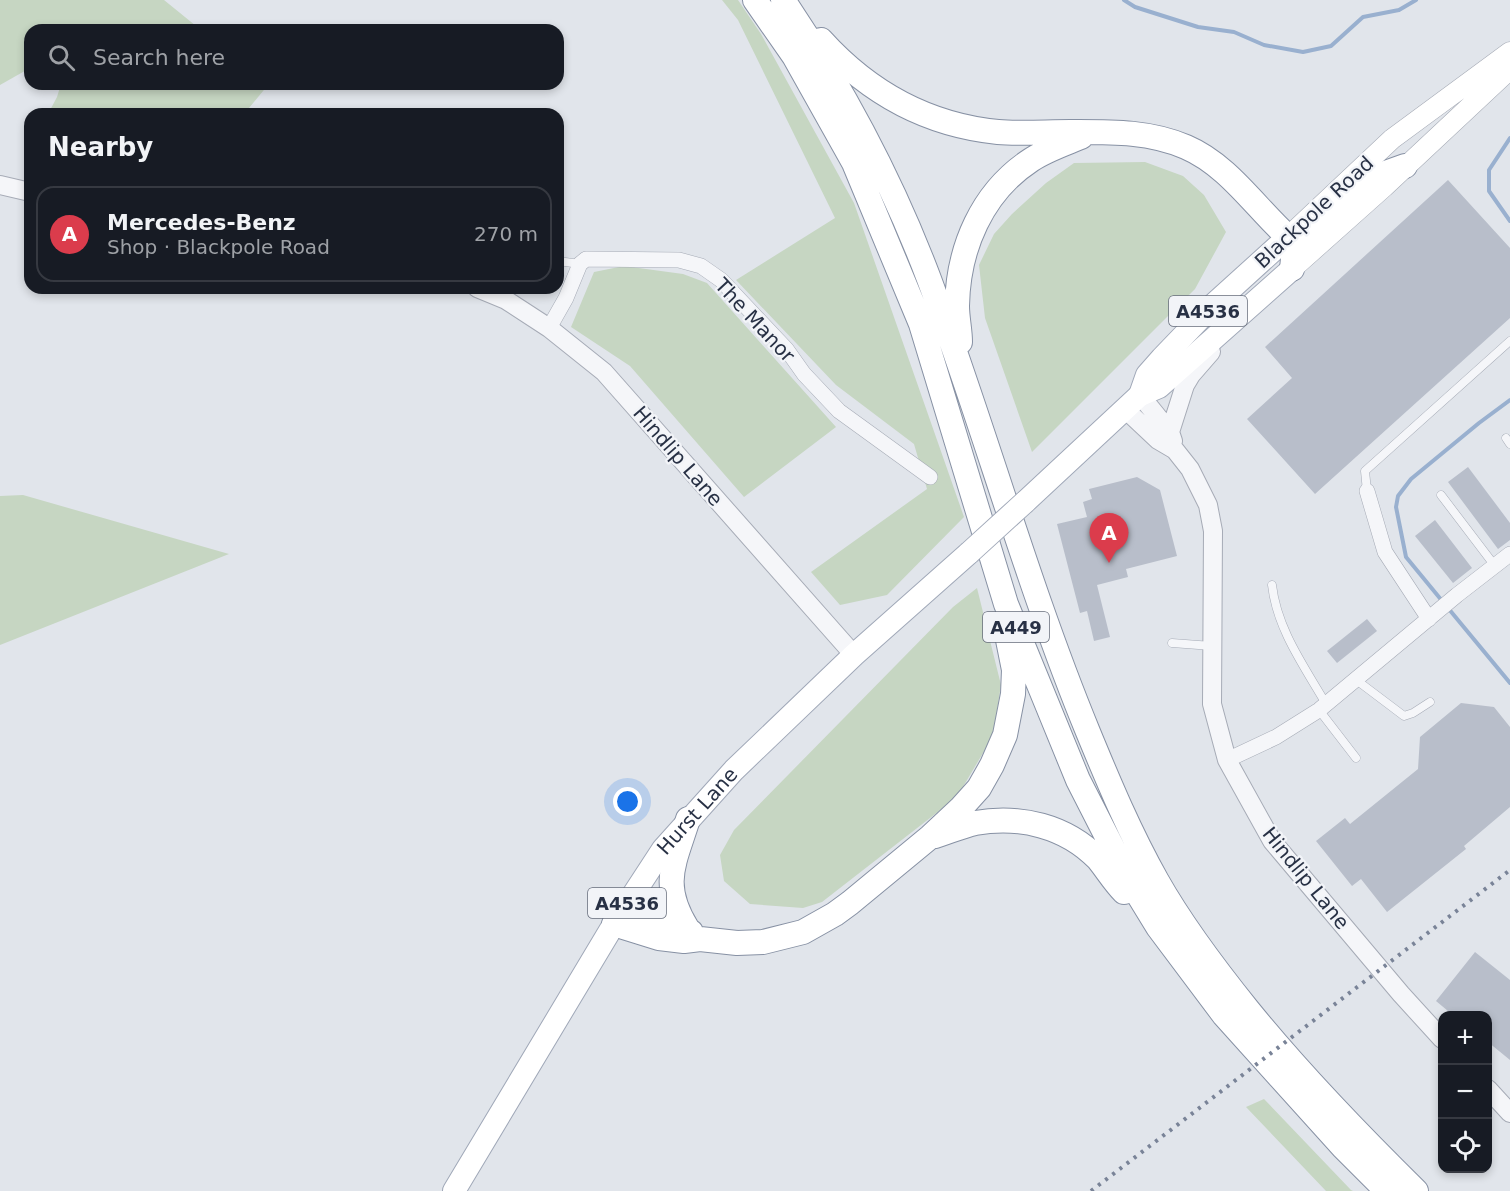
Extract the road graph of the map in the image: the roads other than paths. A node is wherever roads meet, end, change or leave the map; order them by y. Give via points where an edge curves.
1 (755, 0) edge
2 (786, 5) edge
3 (1510, 52) edge
4 (1510, 69) edge
5 (1094, 132) junction
6 (1405, 166) junction
7 (0, 185) edge
8 (24, 191) edge
9 (1288, 237) junction
10 (564, 262) edge
11 (580, 264) junction
12 (1292, 269) junction
13 (492, 294) edge
14 (549, 328) junction
15 (1223, 330) junction
16 (1510, 341) edge
17 (960, 370) junction
18 (1132, 402) junction
19 (1170, 432) junction
20 (1176, 450) junction
21 (930, 477) dead end
22 (1367, 490) joint
23 (1441, 495) dead end
24 (1025, 502) joint
25 (1510, 554) edge
26 (1496, 566) junction
27 (1272, 585) dead end
28 (1006, 604) junction
29 (1429, 619) junction
30 (1172, 644) dead end
31 (1213, 646) junction
32 (854, 655) junction
33 (1354, 679) junction
34 (1430, 702) dead end
35 (1323, 707) junction
36 (1356, 758) dead end
37 (1227, 760) junction
38 (688, 819) junction
39 (930, 837) junction
40 (627, 904) junction
41 (614, 924) junction
42 (1158, 927) junction
43 (694, 933) junction
44 (1438, 1033) edge
45 (1492, 1093) edge
46 (1510, 1113) edge
47 (454, 1191) edge
48 (1387, 1191) edge
49 (1416, 1191) edge

1 - 28 highway, A449 via 794,56 854,164 921,324
2 - 5 highway via 853,73 879,92 939,121 999,132
2 - 17 highway, A449 via 829,72 878,162 928,278
3 - 9 main road, Blackpole Road via 1392,139
4 - 6 main road, Blackpole Road
5 - 9 highway via 1146,134 1188,148 1208,159
5 - 17 highway via 1055,147 1011,174 979,216 968,240 958,286
6 - 9 highway via 1377,176 1312,234
6 - 12 main road, Blackpole Road
7 - 8 street
9 - 12 highway via 1294,249
9 - 18 main road, Blackpole Road / A4536 via 1162,358
10 - 11 lane
11 - 14 street
11 - 21 street, The Manor via 586,259 604,258 679,260 701,266 721,280 838,411
12 - 15 main road, Blackpole Road / A4536
13 - 14 street, Hindlip Lane
14 - 32 street, Hindlip Lane via 604,372
15 - 18 main road, Blackpole Road / A4536 via 1159,387
15 - 19 street via 1216,346 1185,386
16 - 22 lane via 1365,471
17 - 49 highway, A449 via 1063,670 1115,797 1158,882 1209,961 1288,1060
18 - 19 street, Hindlip Lane
18 - 20 street, Hindlip Lane via 1158,440
18 - 24 main road, Blackpole Road / A4536
19 - 20 street, Hindlip Lane
20 - 31 street, Hindlip Lane via 1200,487 1212,518
22 - 29 street via 1385,552
23 - 26 lane
24 - 32 main road, Hurst Lane / A4536, bridge
25 - 26 street
26 - 29 street
27 - 35 lane via 1280,624
28 - 39 highway via 1006,638 1014,686 1005,735 979,788
28 - 42 highway, A449 via 1078,780
29 - 33 street
30 - 31 lane
31 - 37 street, Hindlip Lane via 1212,704
32 - 38 main road, Hurst Lane / A4536
33 - 34 lane via 1404,716
33 - 35 street
35 - 36 lane
35 - 37 street via 1276,737
37 - 44 street, Hindlip Lane via 1272,841
38 - 40 main road, Hurst Lane / A4536
38 - 43 highway via 670,881 675,906
39 - 42 highway via 975,823 1020,820 1059,831 1079,842 1098,860
39 - 43 highway via 850,903 803,932 763,942 737,943
40 - 41 main road, Hurst Lane / A4536
40 - 43 highway
41 - 43 highway via 684,941
41 - 47 main road, Hurst Lane / A4536
42 - 48 highway, A449 via 1224,1015
45 - 46 street

